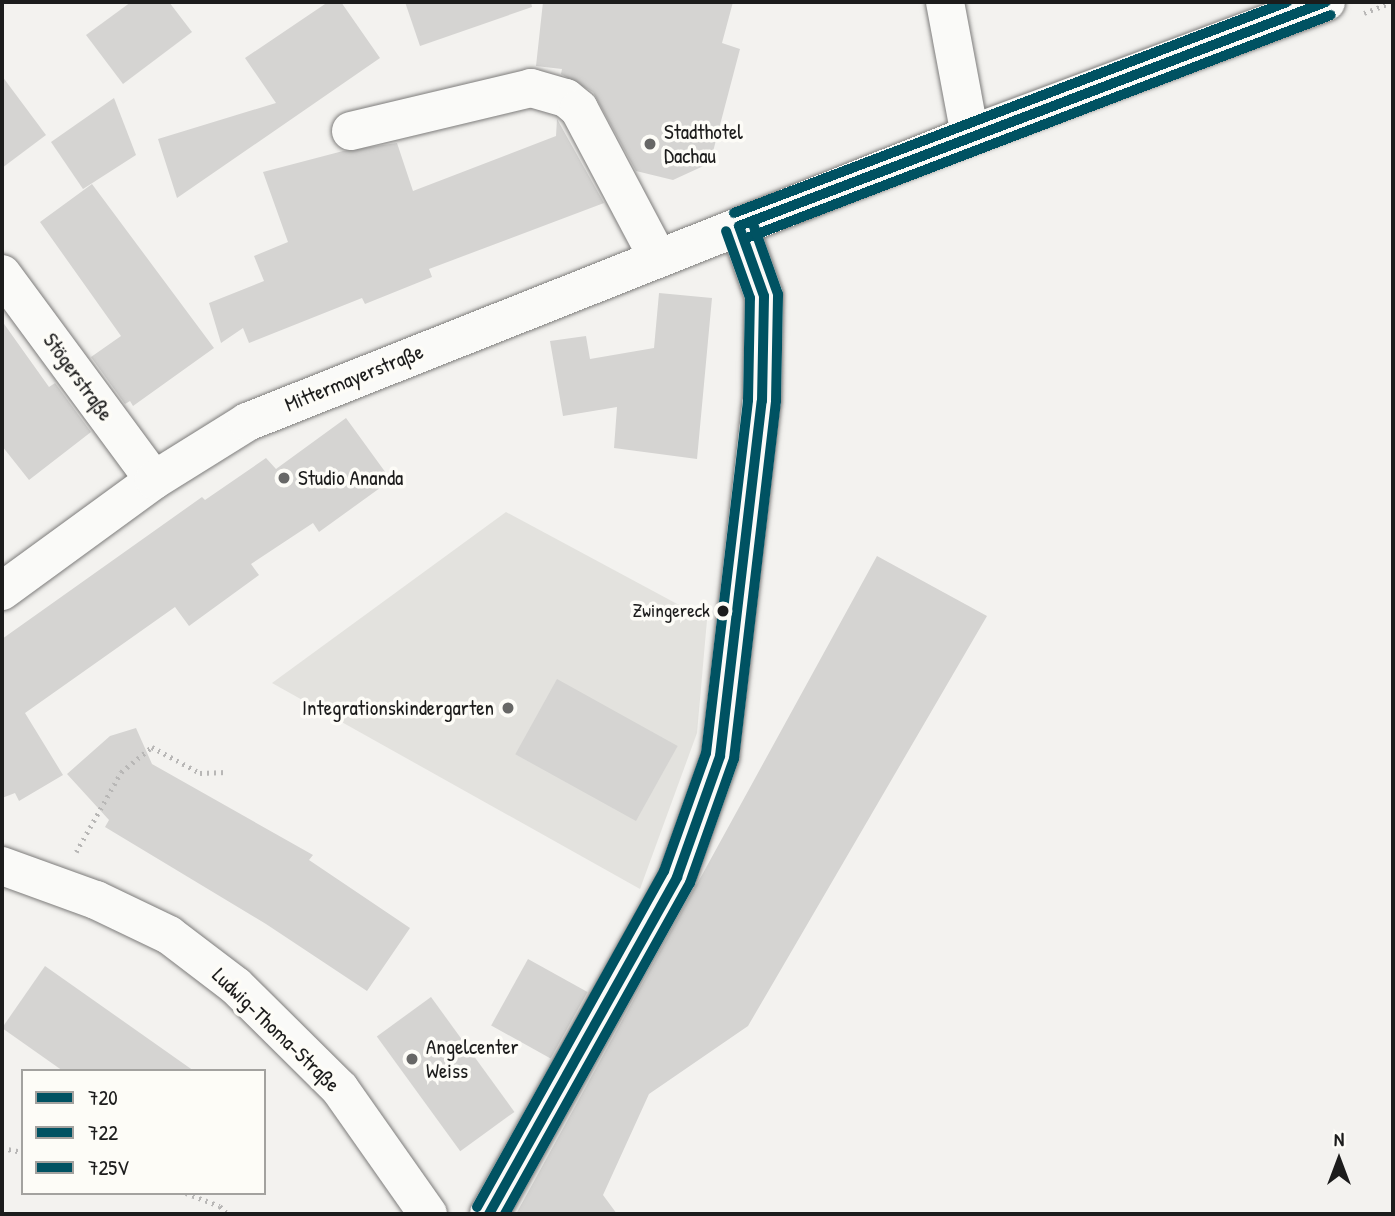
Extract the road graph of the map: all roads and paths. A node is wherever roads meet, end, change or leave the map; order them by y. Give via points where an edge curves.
1 (945, 2) edge
2 (1326, 2) edge
3 (351, 131) dead end
4 (970, 135) junction
5 (739, 226) junction
6 (659, 258) junction
7 (2, 274) edge
8 (154, 480) junction
9 (2, 591) edge
10 (227, 772) dead end
11 (2, 866) edge
12 (58, 886) junction
13 (2, 1148) edge
14 (21, 1152) edge
15 (191, 1195) edge
16 (228, 1214) edge
17 (428, 1214) edge
18 (489, 1214) edge

1 - 4 main road
2 - 4 main road, Mittermayerstraße
3 - 6 main road via 531,88 566,98 579,109
4 - 5 main road, Mittermayerstraße
5 - 6 main road, Mittermayerstraße
5 - 18 main road via 764,296 762,401 720,756 677,877
6 - 8 main road, Mittermayerstraße via 247,422
7 - 8 main road, Stögerstraße
8 - 9 main road, Mittermayerstraße
10 - 12 path via 200,773 152,747 121,772
11 - 12 main road, Ludwig-Thoma-Straße
12 - 17 main road, Ludwig-Thoma-Straße via 169,935 236,986 340,1089
13 - 14 path
15 - 16 path

